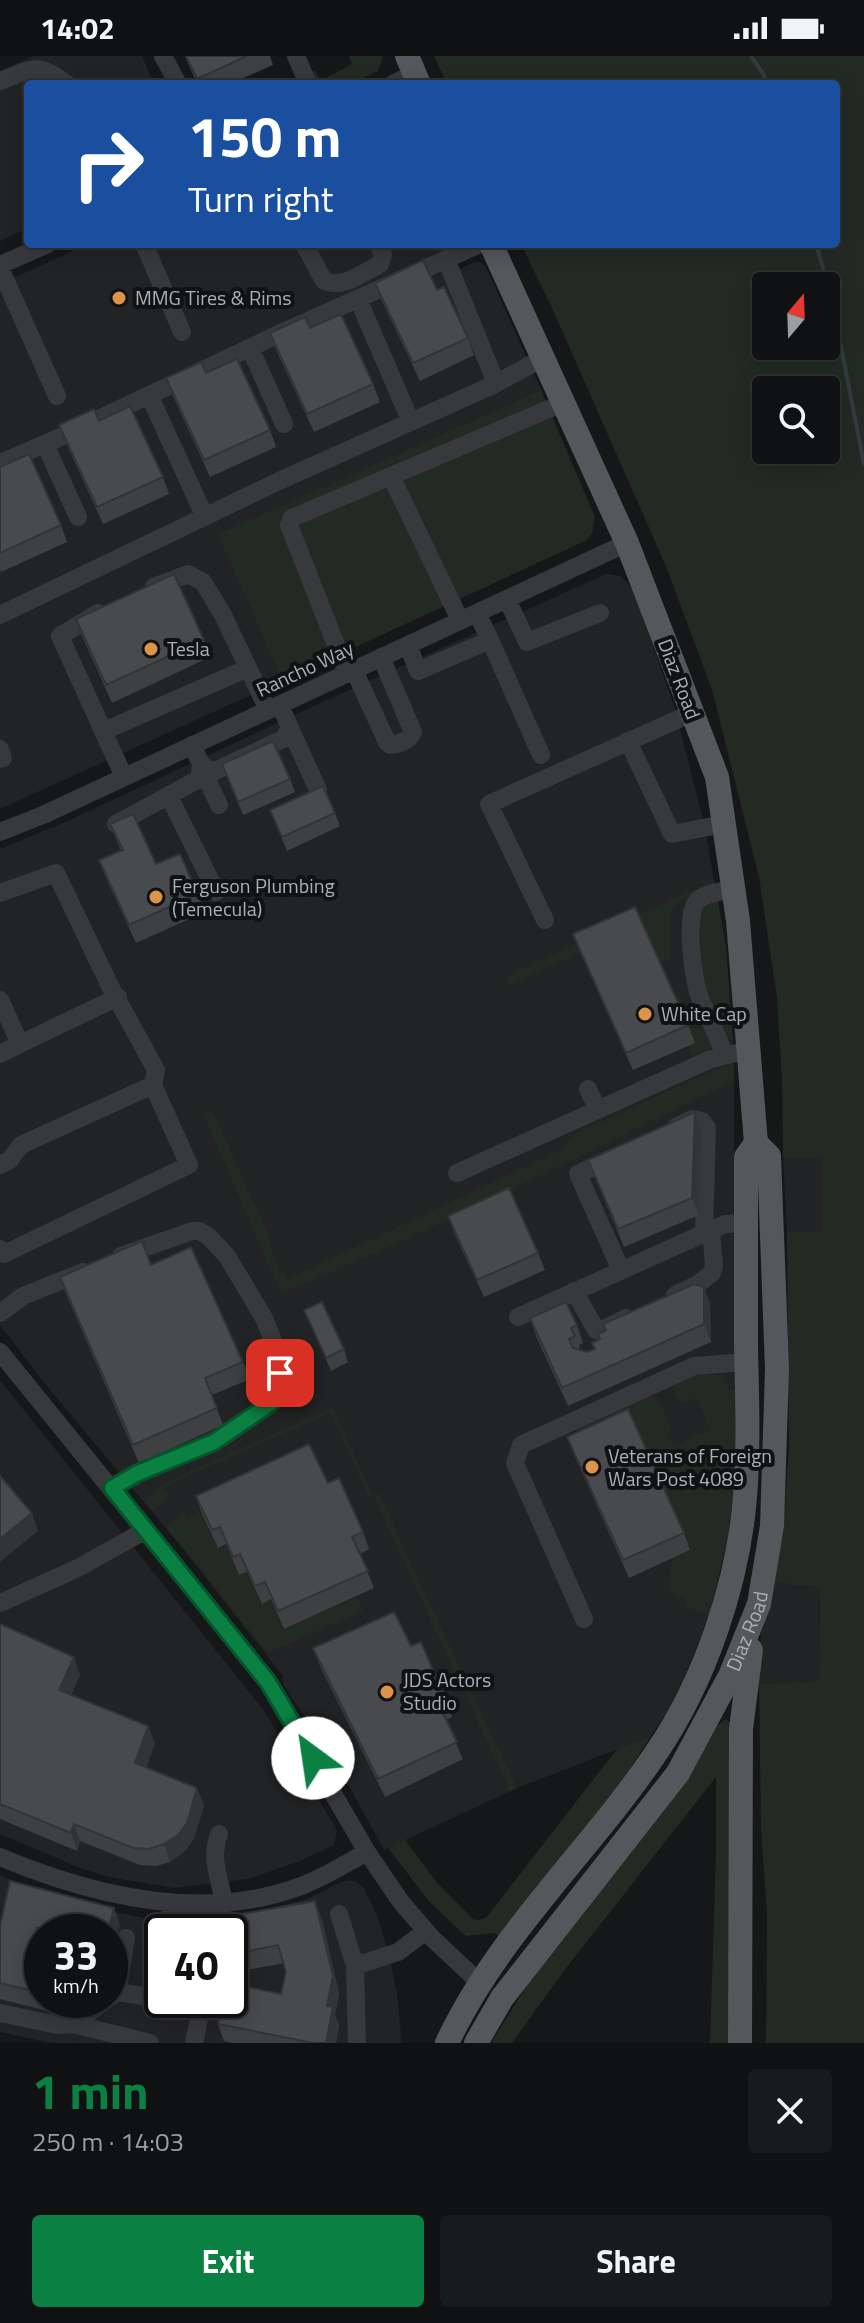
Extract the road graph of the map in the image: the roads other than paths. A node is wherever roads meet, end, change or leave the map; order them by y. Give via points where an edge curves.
1 (163, 56) edge
2 (296, 56) edge
3 (62, 80) edge
4 (176, 80) edge
5 (306, 80) edge
6 (0, 81) edge
7 (39, 248) edge
8 (146, 248) edge
9 (306, 248) edge
10 (380, 248) edge
11 (471, 248) edge
12 (493, 248) edge
13 (446, 259) junction
14 (0, 266) edge
15 (358, 299) junction
16 (182, 332) dead end
17 (250, 348) junction
18 (543, 358) junction
19 (496, 383) junction
20 (149, 395) junction
21 (57, 396) dead end
22 (563, 403) junction
23 (411, 422) junction
24 (284, 424) dead end
25 (45, 444) junction
26 (0, 463) edge
27 (391, 476) junction
28 (78, 517) dead end
29 (205, 517) junction
30 (627, 543) junction
31 (507, 599) junction
32 (600, 613) dead end
33 (0, 615) edge
34 (468, 616) junction
35 (490, 640) junction
36 (408, 645) junction
37 (381, 657) junction
38 (248, 668) junction
39 (350, 672) junction
40 (274, 707) junction
41 (692, 713) junction
42 (290, 728) junction
43 (104, 731) junction
44 (628, 741) junction
45 (192, 745) junction
46 (0, 749) edge
47 (541, 755) dead end
48 (0, 759) edge
49 (201, 766) junction
50 (124, 777) junction
51 (318, 790) edge
52 (169, 796) junction
53 (219, 805) dead end
54 (116, 824) edge
55 (724, 824) junction
56 (0, 832) edge
57 (733, 889) junction
58 (216, 892) dead end
59 (0, 893) edge
60 (545, 920) dead end
61 (118, 997) junction
62 (0, 1000) edge
63 (20, 1044) junction
64 (748, 1050) junction
65 (0, 1054) edge
66 (724, 1055) junction
67 (153, 1085) junction
68 (588, 1089) dead end
69 (598, 1110) junction
70 (665, 1133) edge
71 (756, 1143) junction
72 (636, 1147) edge
73 (0, 1165) edge
74 (457, 1173) dead end
75 (746, 1223) junction
76 (707, 1232) junction
77 (0, 1249) edge
78 (621, 1270) junction
79 (574, 1291) junction
80 (0, 1313) edge
81 (518, 1317) dead end
82 (0, 1352) edge
83 (746, 1362) junction
84 (112, 1488) junction
85 (146, 1530) junction
86 (0, 1603) edge
87 (759, 1604) junction
88 (584, 1619) dead end
89 (219, 1834) dead end
90 (367, 1852) junction
91 (2, 1863) edge
92 (172, 1903) junction
93 (224, 1903) junction
94 (170, 1914) edge
95 (222, 1914) edge
96 (339, 1914) dead end
97 (426, 1931) junction
98 (355, 1966) junction
99 (480, 1983) junction
100 (0, 2013) edge
101 (81, 2018) edge
102 (199, 2018) edge
103 (73, 2024) junction
104 (150, 2043) edge
105 (194, 2043) edge
106 (357, 2043) edge
107 (447, 2043) edge
108 (476, 2043) edge
109 (740, 2043) edge

1 - 4 street
2 - 5 street
3 - 6 street via 36,68
7 - 14 street
8 - 16 street
9 - 10 street via 324,281 332,284 345,283 380,264
11 - 13 street
12 - 18 main road, Diaz Road
13 - 15 street
13 - 19 street
14 - 21 street
15 - 17 street
15 - 23 street
17 - 20 street
17 - 24 street
18 - 19 street
18 - 22 main road, Diaz Road
19 - 23 street
20 - 25 street
20 - 29 street
22 - 27 street
22 - 30 main road, Diaz Road
23 - 29 street
25 - 26 street
25 - 28 street
27 - 34 street
27 - 39 street via 289,523
29 - 33 street
30 - 31 street, Rancho Way
30 - 41 main road, Diaz Road
31 - 32 street via 527,642
31 - 34 street, Rancho Way
34 - 35 street
34 - 36 street, Rancho Way
35 - 36 street via 418,671
35 - 47 street
36 - 37 street, Rancho Way
37 - 39 street, Rancho Way
37 - 39 street via 413,732 403,742 387,742
38 - 40 street
38 - 43 street
38 - 43 street via 203,582 188,574 124,601 60,636
39 - 40 street, Rancho Way
40 - 42 street
40 - 45 street, Rancho Way
41 - 44 street
41 - 55 main road, Diaz Road via 717,777
42 - 49 street via 283,739 215,771
42 - 51 street
43 - 50 street
44 - 55 street via 672,834
44 - 60 street via 489,804
45 - 49 street
45 - 50 street, Rancho Way
46 - 48 street
49 - 52 street via 199,779
49 - 53 street
50 - 56 street, Rancho Way
52 - 54 street
52 - 58 street
55 - 57 main road, Diaz Road
57 - 64 main road, Diaz Road
57 - 66 street via 699,899 691,917 694,975
59 - 61 street via 56,873
61 - 63 street
61 - 67 street via 156,1070
62 - 63 street
63 - 65 street
64 - 66 street
64 - 71 main road, Diaz Road
66 - 69 street
67 - 73 street via 21,1145
67 - 77 street via 189,1165 4,1254
68 - 69 street
69 - 74 street
70 - 76 street via 693,1119 707,1128
71 - 75 main road, Diaz Road via 746,1157
71 - 87 main road, Diaz Road via 769,1156 777,1369 772,1526
72 - 78 street via 578,1174
75 - 76 street
75 - 83 main road, Diaz Road
76 - 78 street
76 - 79 street via 712,1273 602,1330 596,1330
78 - 79 street
79 - 81 street
80 - 84 street via 23,1296 192,1231 209,1237 227,1256 264,1318 279,1356 280,1392 214,1442
82 - 84 street
83 - 88 street via 694,1366 521,1445 515,1463
83 - 99 main road, Diaz Road via 745,1498 723,1606 695,1683 657,1752
84 - 85 street
85 - 86 street
85 - 90 street via 268,1682
87 - 108 main road, Diaz Road via 730,1676 678,1773 502,1998
87 - 109 main road via 741,1729
89 - 93 street via 213,1850
90 - 93 street via 301,1886
90 - 97 street
91 - 92 street via 111,1893
92 - 93 street
92 - 94 street
93 - 95 street
96 - 98 street
97 - 98 street via 398,1952
97 - 99 street
98 - 106 street
99 - 107 main road, Diaz Road
100 - 103 street
101 - 103 street
102 - 105 street
103 - 104 street

